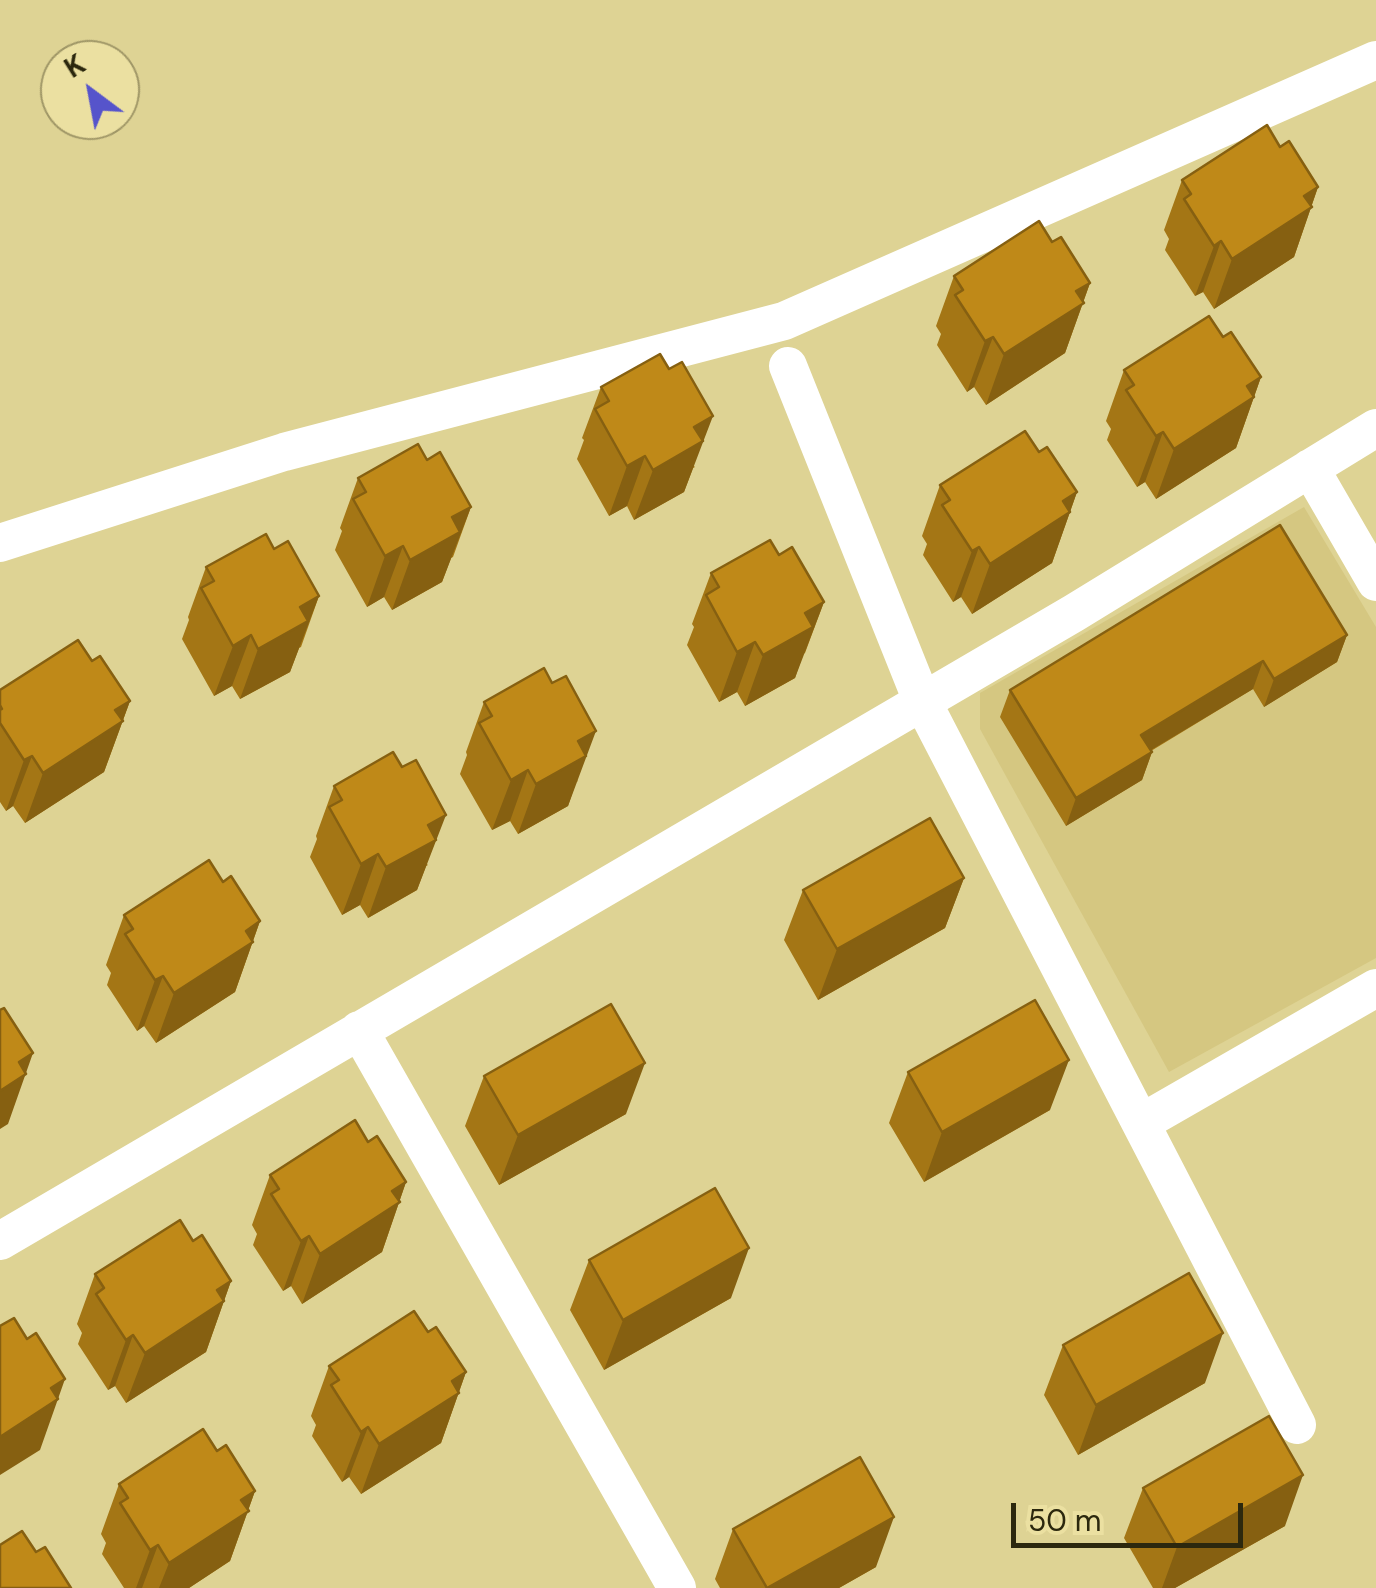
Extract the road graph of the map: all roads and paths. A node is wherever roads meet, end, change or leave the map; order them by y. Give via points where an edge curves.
1 (1376, 60) edge
2 (788, 366) dead end
3 (1376, 428) edge
4 (1310, 468) junction
5 (0, 543) edge
6 (1376, 582) edge
7 (922, 702) junction
8 (1376, 988) edge
9 (359, 1030) junction
10 (1141, 1124) junction
11 (0, 1241) edge
12 (1297, 1425) dead end
13 (676, 1588) edge

1 - 5 street via 784,320 284,452
2 - 7 street
3 - 4 street
4 - 6 street
4 - 7 street
7 - 9 street
7 - 10 street
8 - 10 street
9 - 11 street
9 - 13 street
10 - 12 street

